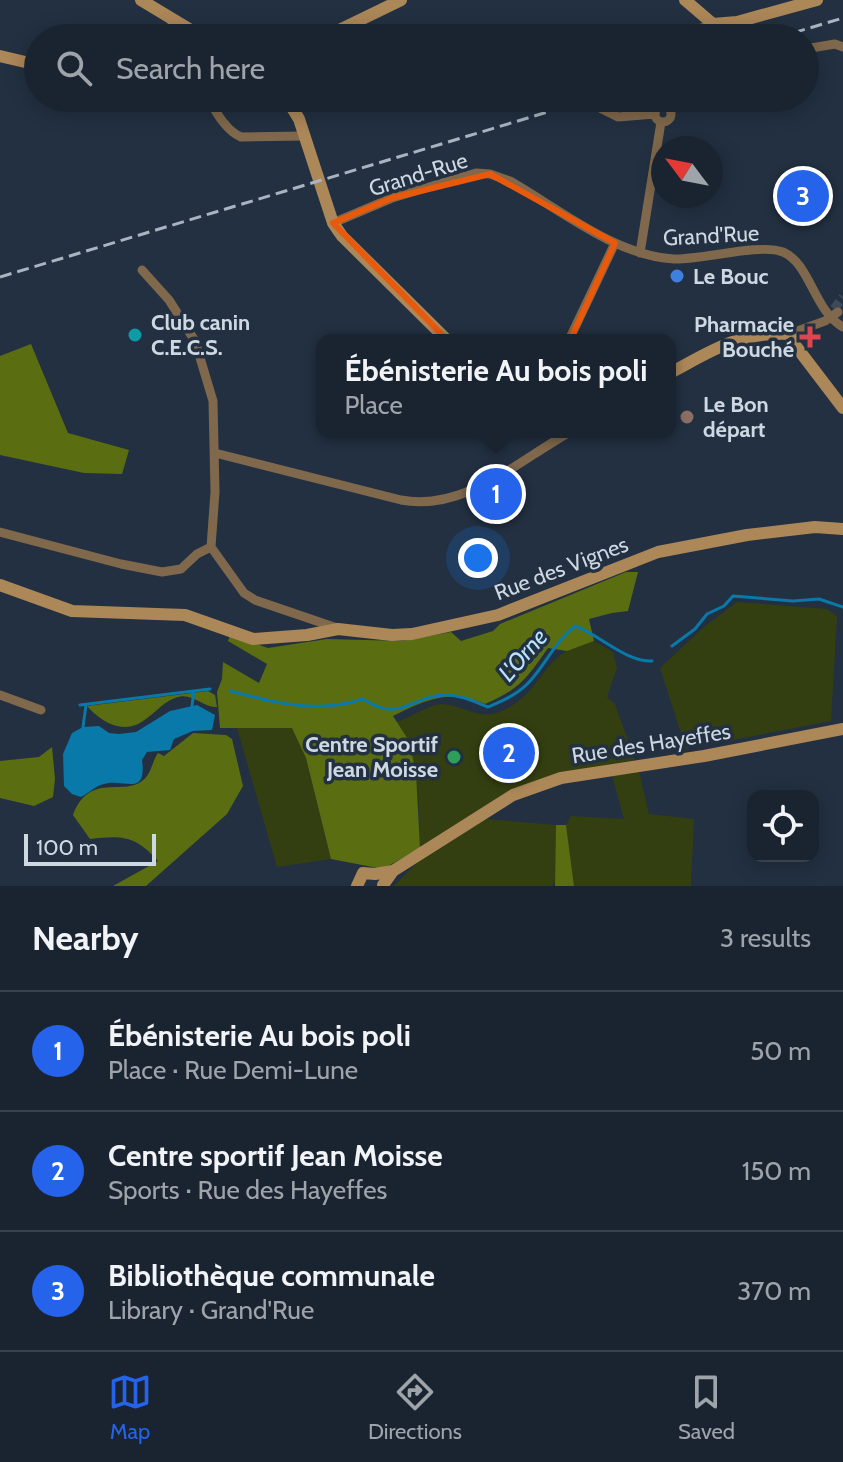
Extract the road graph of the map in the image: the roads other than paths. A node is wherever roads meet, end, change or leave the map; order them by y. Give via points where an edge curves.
1 (141, 0) edge
2 (401, 0) edge
3 (685, 0) edge
4 (762, 0) edge
5 (817, 0) edge
6 (764, 14) junction
7 (170, 18) junction
8 (173, 24) edge
9 (180, 24) edge
10 (352, 24) edge
11 (713, 24) joint
12 (819, 47) edge
13 (843, 47) edge
14 (0, 56) edge
15 (24, 62) edge
16 (218, 112) edge
17 (295, 112) edge
18 (608, 112) tunnel mouth
19 (659, 112) edge
20 (658, 118) junction
21 (306, 139) junction
22 (331, 218) junction
23 (615, 243) junction
24 (640, 253) junction
25 (142, 270) dead end
26 (834, 313) junction
27 (843, 327) edge
28 (441, 334) edge
29 (572, 334) edge
30 (789, 334) junction
31 (676, 370) edge
32 (843, 408) edge
33 (560, 438) edge
34 (215, 453) junction
35 (843, 529) edge
36 (0, 532) edge
37 (211, 547) junction
38 (0, 585) edge
39 (338, 629) junction
40 (0, 695) edge
41 (41, 710) dead end
42 (843, 729) edge
43 (381, 882) edge
44 (357, 886) edge

1 - 7 street
2 - 10 street
3 - 11 street
4 - 6 street
5 - 6 street
6 - 11 street
7 - 8 street
7 - 9 street
12 - 13 street
14 - 15 street
16 - 21 street via 234,135
17 - 21 street
18 - 20 street
19 - 20 street
20 - 24 street
21 - 22 street
22 - 23 street, Grand-Rue via 476,173 490,174
22 - 28 street via 347,241
23 - 24 street, Grand-Rue
23 - 29 street
24 - 26 street, Grand'Rue via 689,259 781,251 794,259
25 - 34 street via 195,341 213,401
26 - 27 street, Grand'Rue
26 - 30 street
30 - 31 street via 748,335
30 - 32 street
33 - 34 street via 507,471 436,502 401,500
34 - 37 street
35 - 39 street, Rue des Vignes via 747,535 658,552 498,615 412,634
36 - 37 street via 162,572 181,569
37 - 39 street, Rue des Vignes via 244,593
38 - 39 street via 72,611 185,615 253,639
40 - 41 street
42 - 43 street, Rue des Hayeffes via 561,778 513,795
43 - 44 street via 363,873

